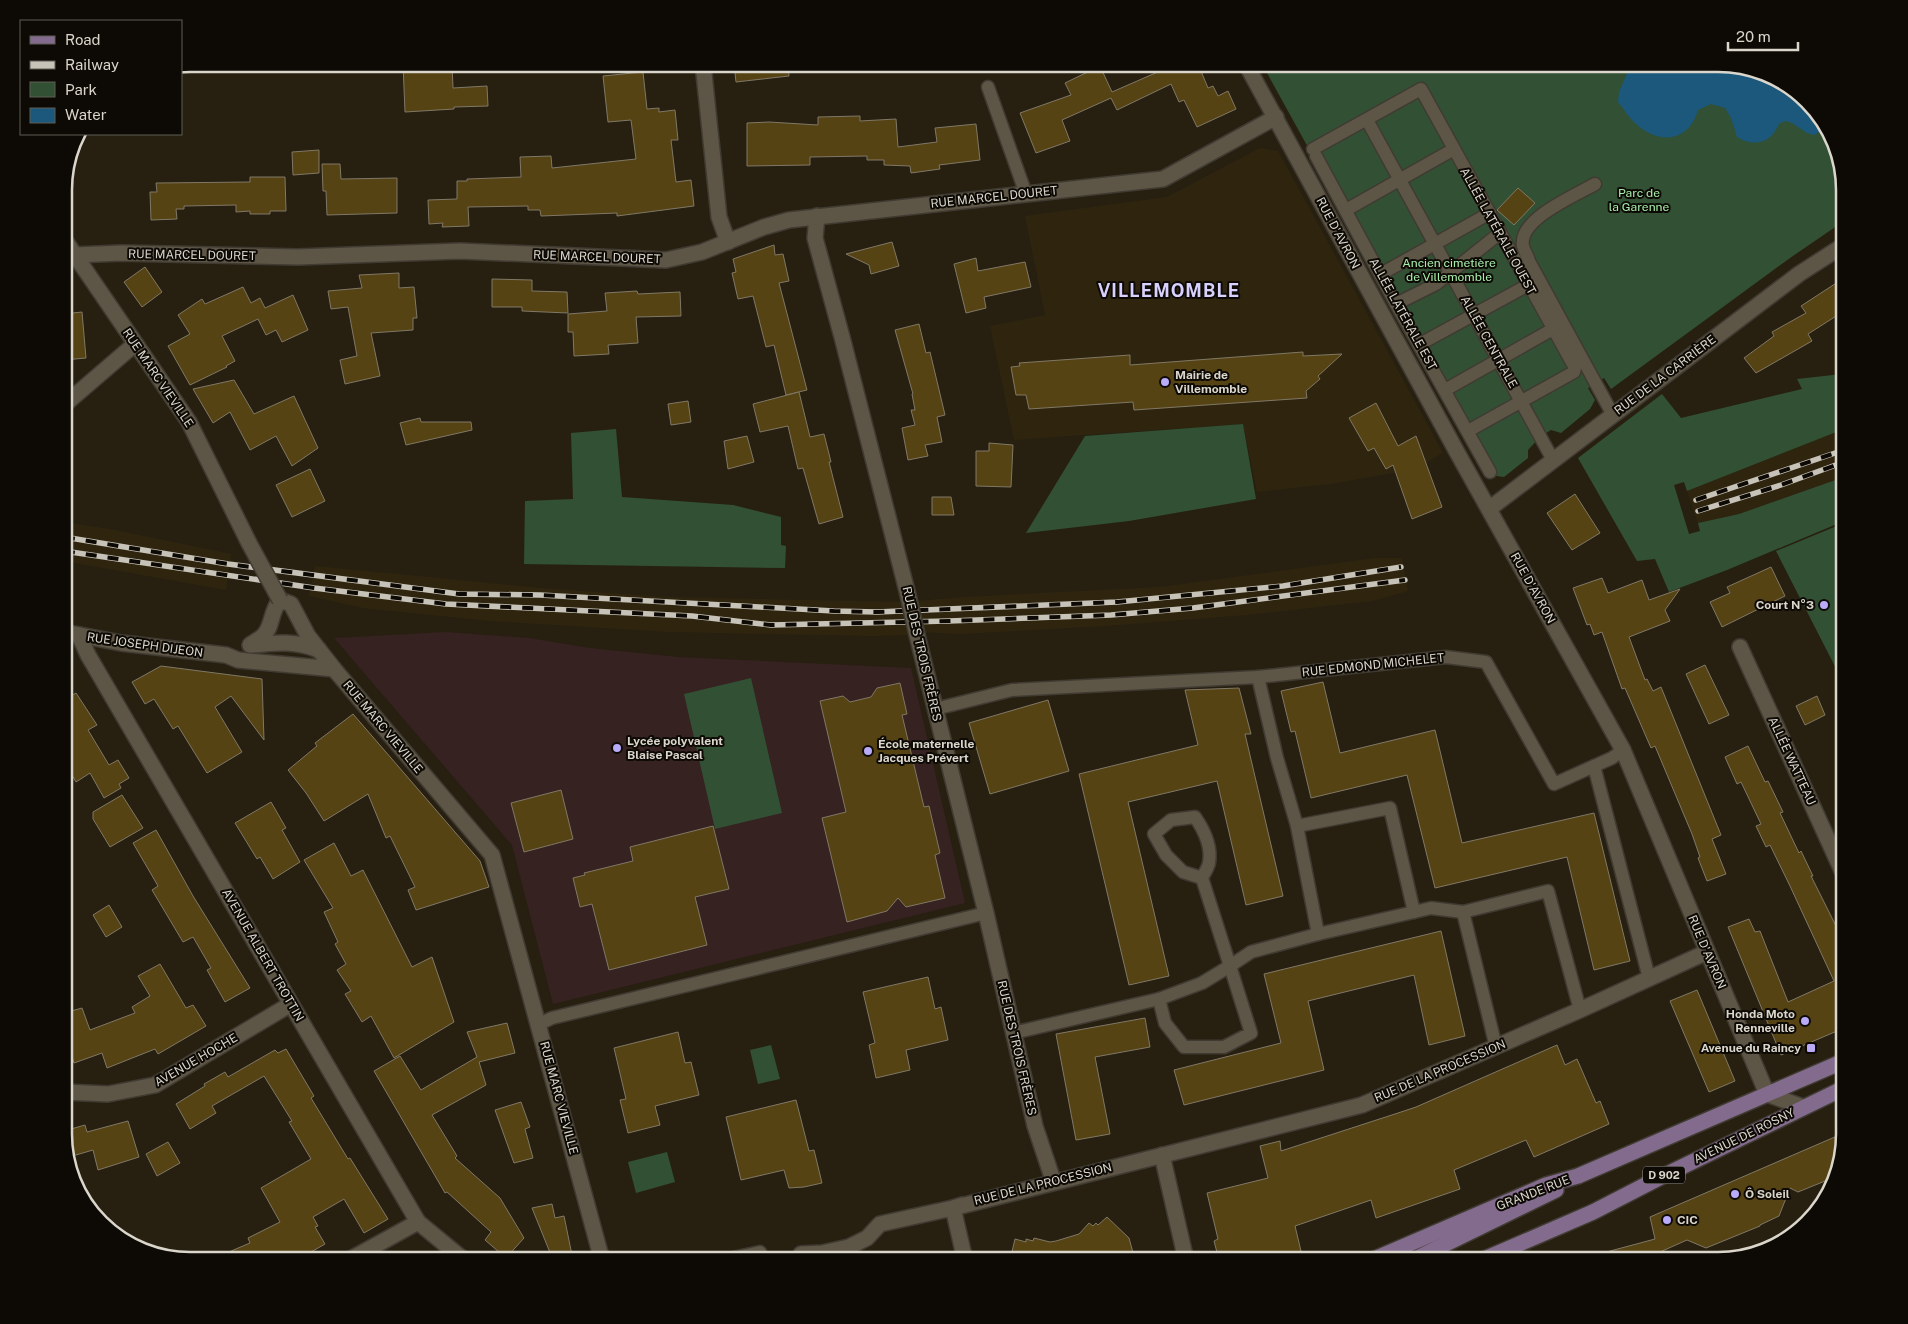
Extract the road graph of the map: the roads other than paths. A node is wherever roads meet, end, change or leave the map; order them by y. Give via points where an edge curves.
1 (704, 72) edge
2 (1251, 72) edge
3 (988, 87) dead end
4 (1276, 117) junction
5 (1366, 120) junction
6 (1454, 149) junction
7 (1399, 180) junction
8 (1595, 184) dead end
9 (1026, 194) junction
10 (1346, 210) junction
11 (1490, 213) junction
12 (817, 216) junction
13 (1500, 233) junction
14 (728, 242) junction
15 (1435, 244) junction
16 (1836, 250) edge
17 (74, 255) joint
18 (1451, 273) junction
19 (1382, 274) junction
20 (1528, 285) junction
21 (1396, 304) junction
22 (1474, 315) junction
23 (1553, 329) junction
24 (135, 344) junction
25 (1420, 344) junction
26 (1498, 360) junction
27 (1445, 390) junction
28 (73, 397) edge
29 (1521, 402) junction
30 (1613, 415) junction
31 (1468, 432) junction
32 (1553, 460) junction
33 (1490, 472) dead end
34 (1489, 509) junction
35 (280, 600) junction
36 (73, 634) edge
37 (79, 636) junction
38 (250, 645) junction
39 (1740, 647) dead end
40 (319, 650) junction
41 (226, 656) junction
42 (334, 669) junction
43 (1258, 677) junction
44 (935, 709) junction
45 (1624, 750) junction
46 (1594, 766) junction
47 (1297, 826) junction
48 (1836, 857) edge
49 (1202, 878) junction
50 (1414, 912) junction
51 (1463, 912) junction
52 (986, 913) junction
53 (1318, 934) junction
54 (1707, 952) junction
55 (1230, 966) junction
56 (1649, 978) junction
57 (1159, 999) junction
58 (291, 1004) junction
59 (1580, 1010) junction
60 (539, 1024) junction
61 (1013, 1033) junction
62 (1496, 1047) junction
63 (1836, 1064) edge
64 (73, 1092) edge
65 (1836, 1092) edge
66 (1767, 1094) junction
67 (1803, 1107) junction
68 (1162, 1155) junction
69 (1578, 1176) junction
70 (1053, 1180) junction
71 (953, 1208) junction
72 (418, 1222) junction
73 (364, 1252) edge
74 (454, 1252) edge
75 (600, 1252) edge
76 (826, 1252) edge
77 (963, 1252) edge
78 (1184, 1252) edge
79 (1391, 1252) edge
80 (1429, 1252) edge
81 (1500, 1252) edge

1 - 14 street via 719,217
2 - 4 street, RUE D'AVRON
3 - 9 lane
4 - 9 street, RUE MARCEL DOURET via 1163,179
4 - 34 street, RUE D'AVRON
5 - 6 lane, ALLÉE LATÉRALE OUEST via 1421,89
5 - 7 lane, ALLÉE CENTRALE
5 - 10 lane, ALLÉE LATÉRALE EST via 1315,152
6 - 7 lane
6 - 11 lane, ALLÉE LATÉRALE OUEST
7 - 10 lane
7 - 15 lane, ALLÉE CENTRALE
8 - 30 lane via 1534,219 1526,230 1523,244
9 - 12 street, RUE MARCEL DOURET
10 - 19 lane, ALLÉE LATÉRALE EST
11 - 13 lane, ALLÉE LATÉRALE OUEST
11 - 15 lane
12 - 14 street, RUE MARCEL DOURET via 764,227
12 - 44 street, RUE DES TROIS FRÈRES, bridge via 815,238
13 - 18 lane
13 - 20 lane, ALLÉE LATÉRALE OUEST
14 - 17 street, RUE MARCEL DOURET via 666,260 460,251 298,257
15 - 18 lane, ALLÉE CENTRALE
15 - 19 lane
16 - 30 street, RUE DE LA CARRIÈRE via 1799,274
17 - 24 street, RUE MARC VIEVILLE
18 - 21 lane
18 - 22 lane, ALLÉE CENTRALE
19 - 21 lane, ALLÉE LATÉRALE EST
20 - 22 lane
20 - 23 lane, ALLÉE LATÉRALE OUEST
21 - 25 lane, ALLÉE LATÉRALE EST
22 - 25 lane
22 - 26 lane, ALLÉE CENTRALE
23 - 26 lane
23 - 29 lane, ALLÉE LATÉRALE OUEST via 1575,368 1574,372
24 - 28 street
24 - 35 street, RUE MARC VIEVILLE, bridge via 189,422
25 - 27 lane, ALLÉE LATÉRALE EST
26 - 27 lane
26 - 29 lane, ALLÉE CENTRALE
27 - 31 lane, ALLÉE LATÉRALE EST
29 - 31 lane
29 - 32 lane, ALLÉE CENTRALE
30 - 32 street, RUE DE LA CARRIÈRE
31 - 33 lane, ALLÉE LATÉRALE EST
32 - 34 street, RUE DE LA CARRIÈRE
34 - 45 street, RUE D'AVRON
35 - 38 street via 273,608 264,635
35 - 40 street, RUE MARC VIEVILLE via 291,604
36 - 37 street, RUE JOSEPH DIJEON
37 - 41 street, RUE JOSEPH DIJEON
37 - 58 street, AVENUE ALBERT TROTTIN
38 - 40 street via 278,642 304,644
38 - 41 street
39 - 48 street, ALLÉE WATTEAU
40 - 42 street, RUE MARC VIEVILLE
41 - 42 street, RUE JOSEPH DIJEON via 238,660
42 - 60 street, RUE MARC VIEVILLE via 492,855
43 - 44 lane, RUE EDMOND MICHELET via 1012,690
43 - 46 lane, RUE EDMOND MICHELET via 1446,657 1486,662 1554,784
43 - 47 lane
44 - 52 street, RUE DES TROIS FRÈRES
45 - 46 lane, RUE EDMOND MICHELET
45 - 54 street, RUE D'AVRON
46 - 56 lane
47 - 50 lane via 1390,808
47 - 53 lane
49 - 49 lane via 1209,864 1203,829 1195,817 1171,820 1154,834 1166,855 1183,872
49 - 55 lane
50 - 51 lane via 1431,908
50 - 53 lane
51 - 59 lane via 1548,891
51 - 62 lane
52 - 60 lane via 552,1018
52 - 61 street, RUE DES TROIS FRÈRES
53 - 55 lane via 1251,952
54 - 56 street, RUE DE LA PROCESSION
54 - 66 street, RUE D'AVRON
55 - 57 lane via 1202,983
55 - 57 lane via 1251,1033 1224,1048 1184,1047 1165,1023
56 - 59 street, RUE DE LA PROCESSION
57 - 61 lane
58 - 64 street, AVENUE HOCHE via 155,1085 108,1094
58 - 72 street, AVENUE ALBERT TROTTIN
59 - 62 street, RUE DE LA PROCESSION
60 - 75 street, RUE MARC VIEVILLE
61 - 70 street, RUE DES TROIS FRÈRES via 1035,1126
62 - 68 street, RUE DE LA PROCESSION via 1362,1105
63 - 66 main road, D 902
65 - 67 main road, AVENUE DE ROSNY / D 902
66 - 67 street
66 - 69 main road, D 902
67 - 81 main road, AVENUE DE ROSNY / D 902 via 1593,1212
68 - 70 street, RUE DE LA PROCESSION
68 - 71 street, RUE DE LA PROCESSION
68 - 78 street
69 - 79 main road, GRANDE RUE / D 902 via 1546,1185
69 - 80 main road, GRANDE RUE / D 902 via 1549,1194
70 - 71 street, RUE DE LA PROCESSION
71 - 76 street, RUE DE LA PROCESSION via 880,1224 866,1238 849,1247
71 - 77 street
72 - 73 street
72 - 74 street, AVENUE ALBERT TROTTIN

